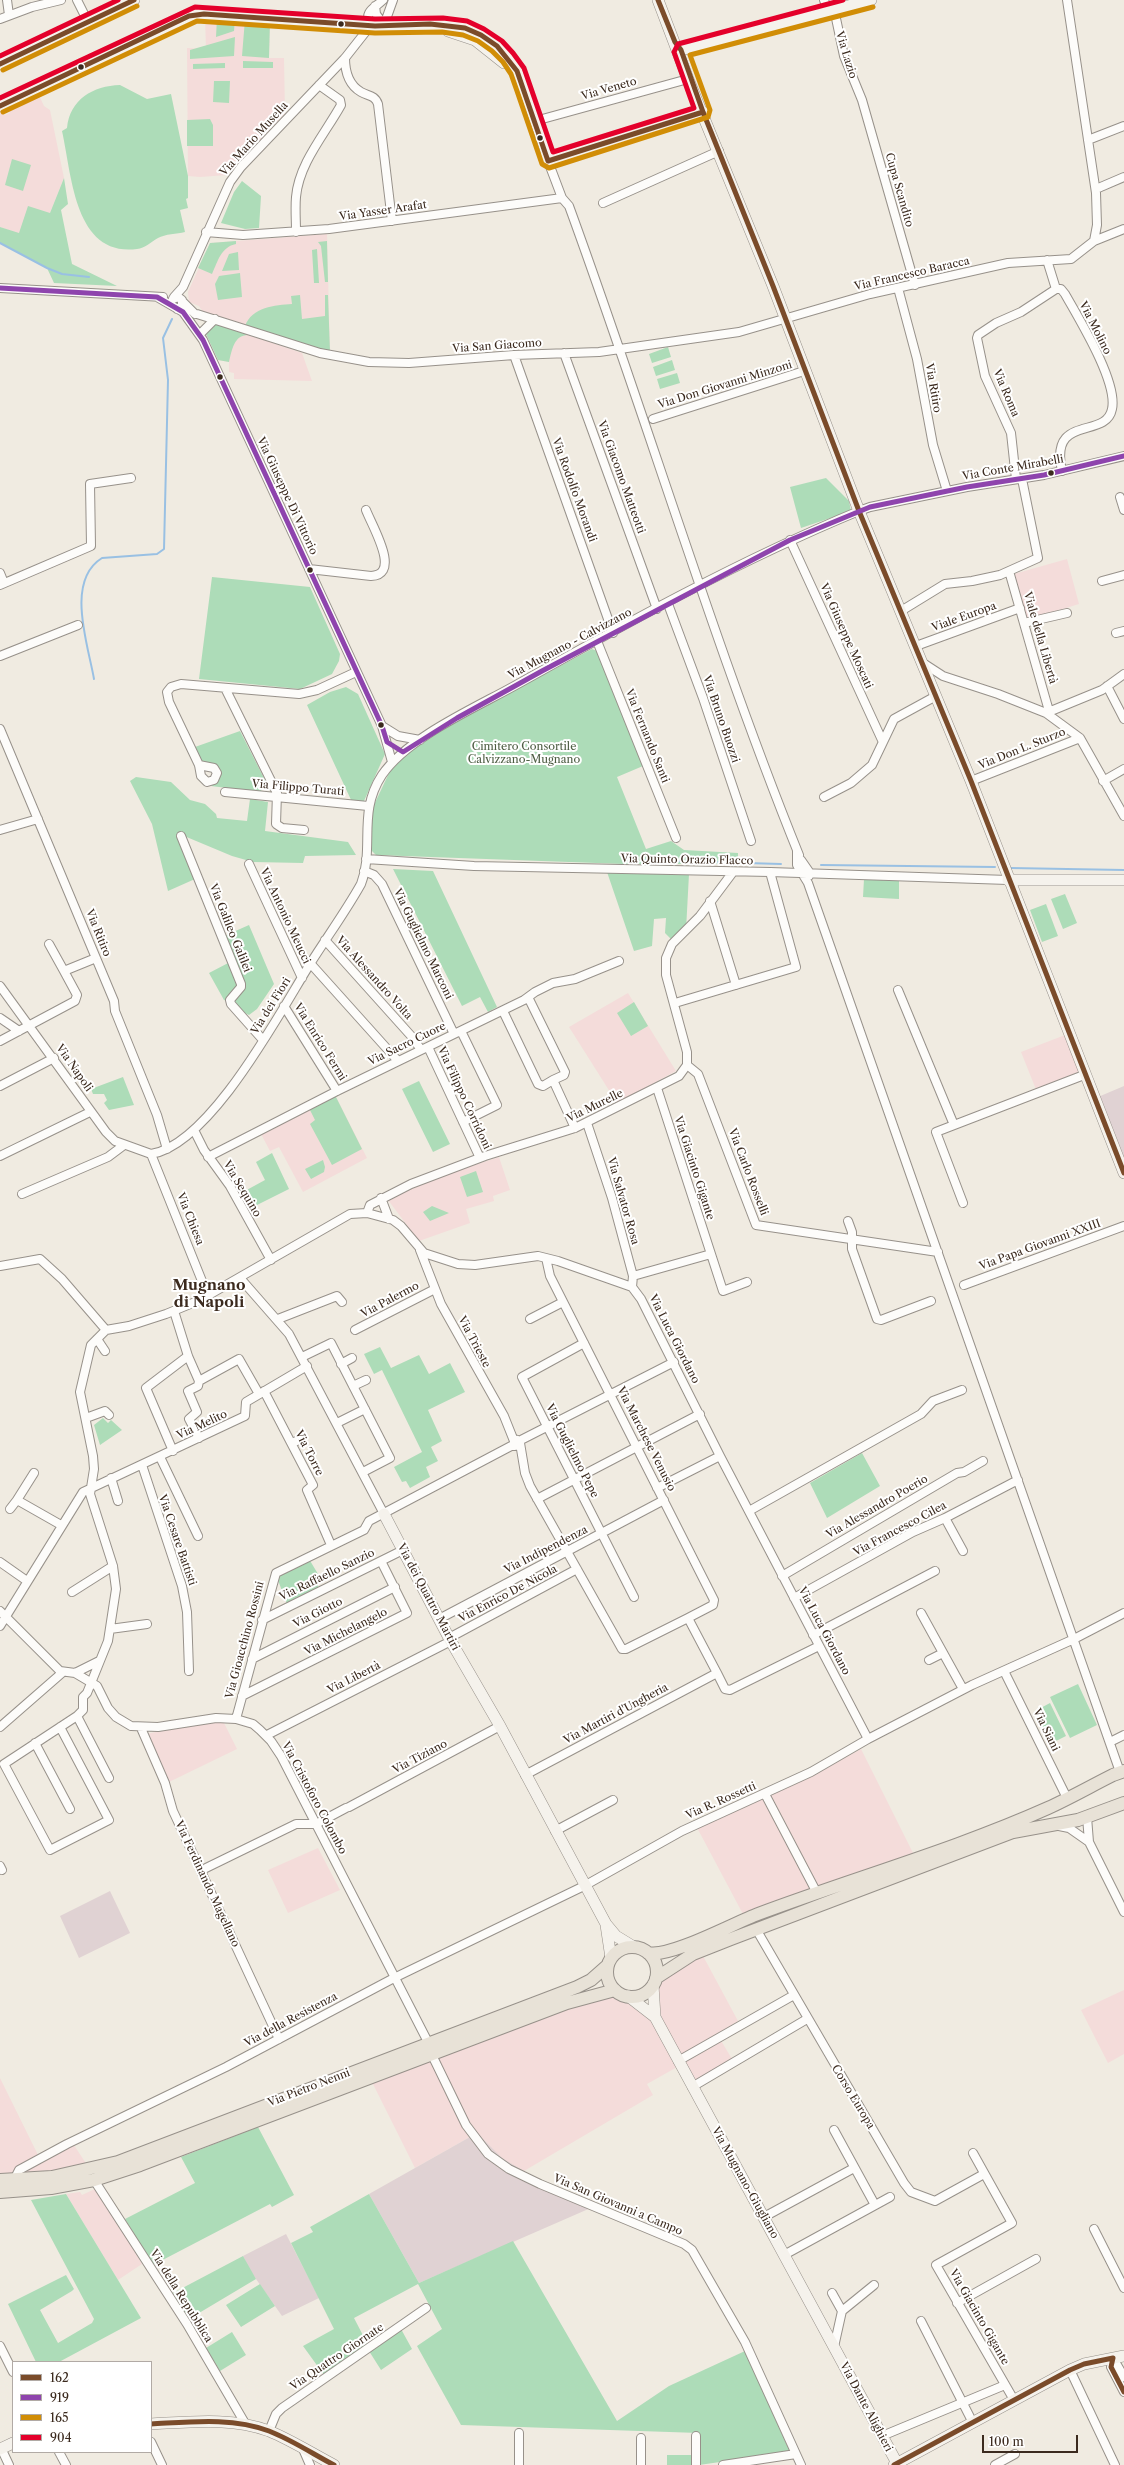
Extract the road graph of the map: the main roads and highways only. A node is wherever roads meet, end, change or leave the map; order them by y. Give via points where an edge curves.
1 (1122, 1772) edge
2 (1066, 1799) junction
3 (1124, 1803) edge
4 (1069, 1821) junction
5 (648, 1953) junction
6 (610, 1961) junction
7 (654, 1982) junction
8 (615, 1990) junction
9 (430, 2049) junction
10 (0, 2180) edge
11 (0, 2192) edge

1 - 2 main road
2 - 4 main road via 1063,1813
2 - 5 main road via 1003,1827 757,1914 686,1945 668,1951
3 - 4 main road
4 - 7 main road via 1013,1832 756,1929 693,1954
5 - 6 main road via 634,1947 621,1950
5 - 7 main road via 656,1964
6 - 8 main road via 608,1978
6 - 9 main road, Via Pietro Nenni via 591,1980 577,1988
7 - 8 main road via 642,1994 628,1996
8 - 9 main road, Via Pietro Nenni via 567,2003
9 - 10 main road, Via Pietro Nenni via 118,2162 52,2177
9 - 11 main road, Via Pietro Nenni via 173,2154 94,2180 51,2188

